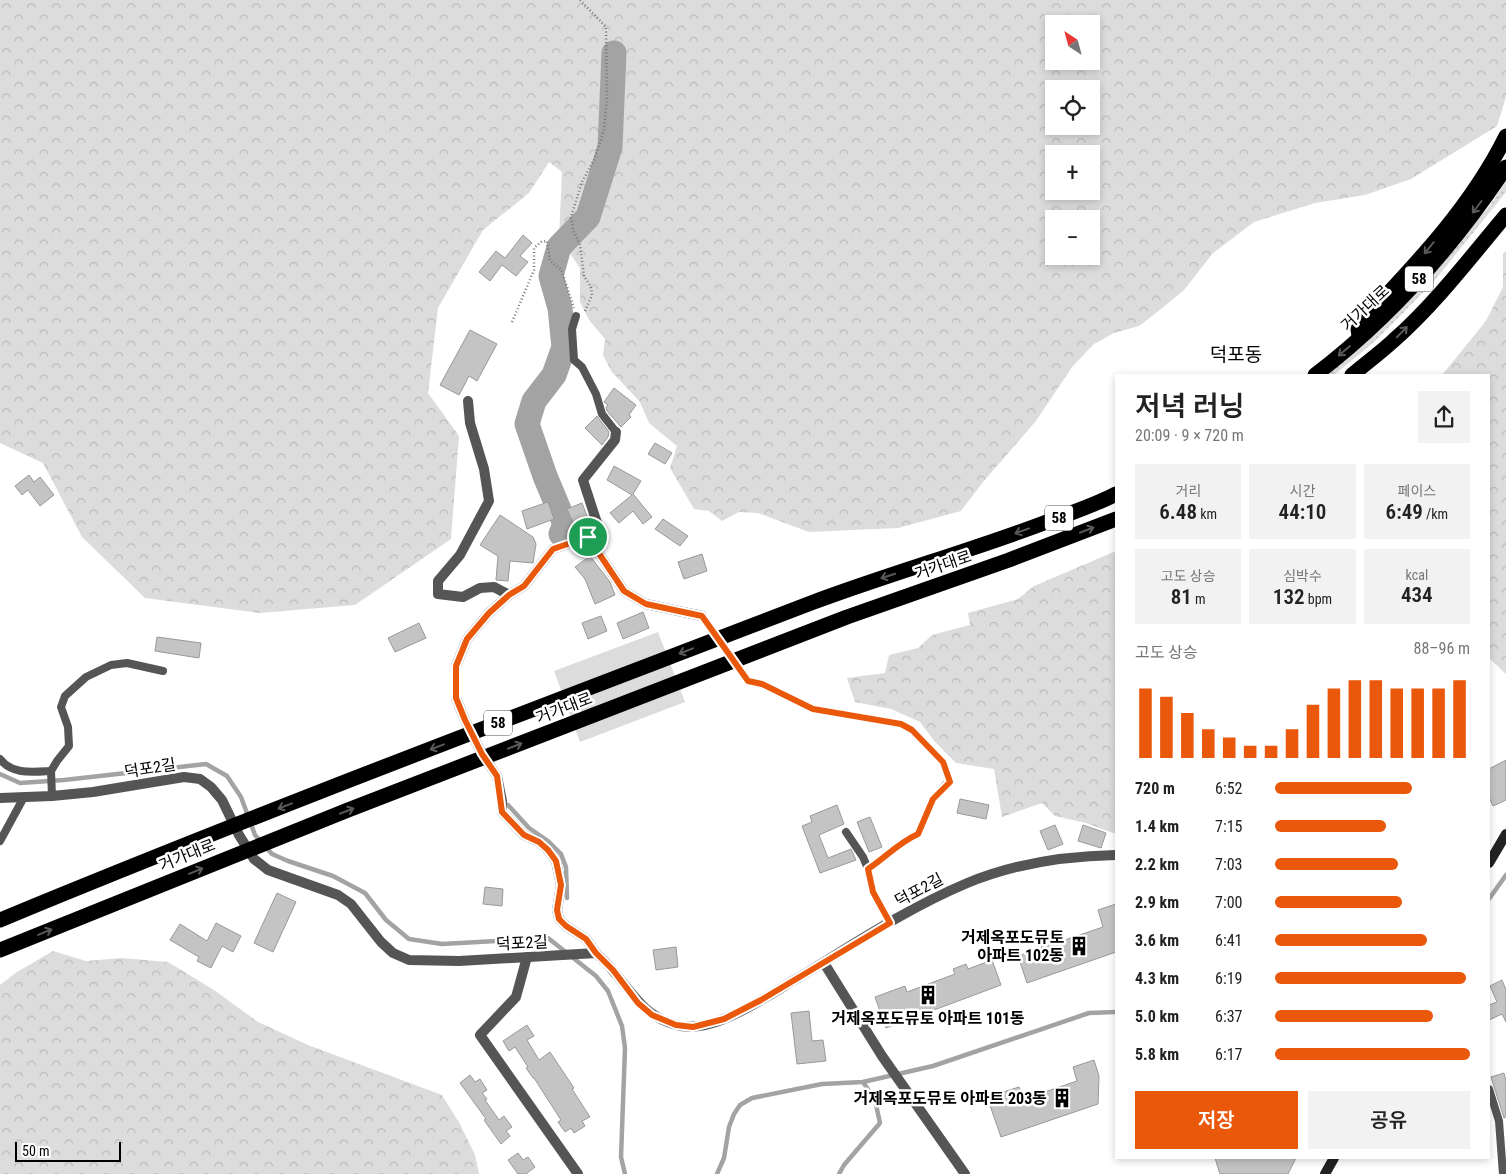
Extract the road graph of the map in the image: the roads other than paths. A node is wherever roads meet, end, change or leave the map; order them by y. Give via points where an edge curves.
1 (1506, 136) edge
2 (1506, 167) edge
3 (1506, 215) edge
4 (576, 316) road end
5 (1360, 338) junction
6 (1316, 374) edge
7 (1353, 374) edge
8 (468, 401) dead end
9 (616, 432) joint
10 (1115, 494) edge
11 (1115, 519) edge
12 (588, 537) junction
13 (509, 595) junction
14 (702, 616) joint
15 (163, 671) dead end
16 (0, 759) edge
17 (51, 773) junction
18 (52, 793) junction
19 (24, 797) junction
20 (0, 798) edge
21 (846, 832) dead end
22 (1506, 834) edge
23 (0, 841) edge
24 (1115, 855) edge
25 (1490, 861) edge
26 (868, 869) junction
27 (0, 920) edge
28 (890, 923) junction
29 (0, 950) edge
30 (596, 953) junction
31 (527, 957) junction
32 (824, 963) junction
33 (1490, 1092) edge
34 (1333, 1159) edge
35 (578, 1174) edge
36 (965, 1174) edge
37 (1325, 1174) edge
38 (1503, 1174) edge

1 -> 5 highway via 1452,219 1365,318 1358,329
2 -> 5 highway, 거가대로 / 58 via 1407,293
7 -> 3 highway, 58 via 1423,311
4 - 9 lane via 572,329 574,360 582,367 602,414
5 -> 6 highway, 거가대로 / 58
8 - 13 street via 470,423 484,469 489,501 460,555 438,581 438,594 463,597 480,588 494,587
9 - 12 street via 616,440 584,480 597,523
10 -> 27 highway, 거가대로 / 58 via 1001,539 828,596 100,878
29 -> 11 highway, 거가대로 / 58 via 348,810 847,617
12 - 13 street via 553,549 524,586
12 - 14 street via 624,591 646,604
13 - 30 street via 467,639 456,666 456,698 482,754 497,776 502,812 524,835 548,850 556,861 561,885 557,910 559,919 586,939
14 - 26 lane via 748,681 762,684 813,709 901,724 912,730 943,762 950,782 933,799 918,834 904,840
15 - 17 lane via 127,663 110,665 86,676 65,696 61,707 68,727 69,746
16 - 17 lane via 5,766 20,772
17 - 18 lane
18 - 19 street, 덕포2길
18 - 31 street, 덕포2길 via 93,792 184,777 200,779 222,800 254,859 268,870 338,895 351,904 393,953 409,960
19 - 20 street, 덕포2길
19 - 23 lane
21 - 26 lane
22 - 25 street
24 - 28 street, 덕포2길 via 1036,862 997,872 947,892
26 - 28 lane via 873,892
28 - 32 street, 덕포2길
30 - 31 street, 덕포2길
30 - 32 street, 덕포2길 via 652,1015 676,1025 693,1027 724,1019
31 - 35 street via 516,997 480,1035
32 - 36 street via 882,1056
33 - 38 lane via 1499,1121
34 - 37 street

